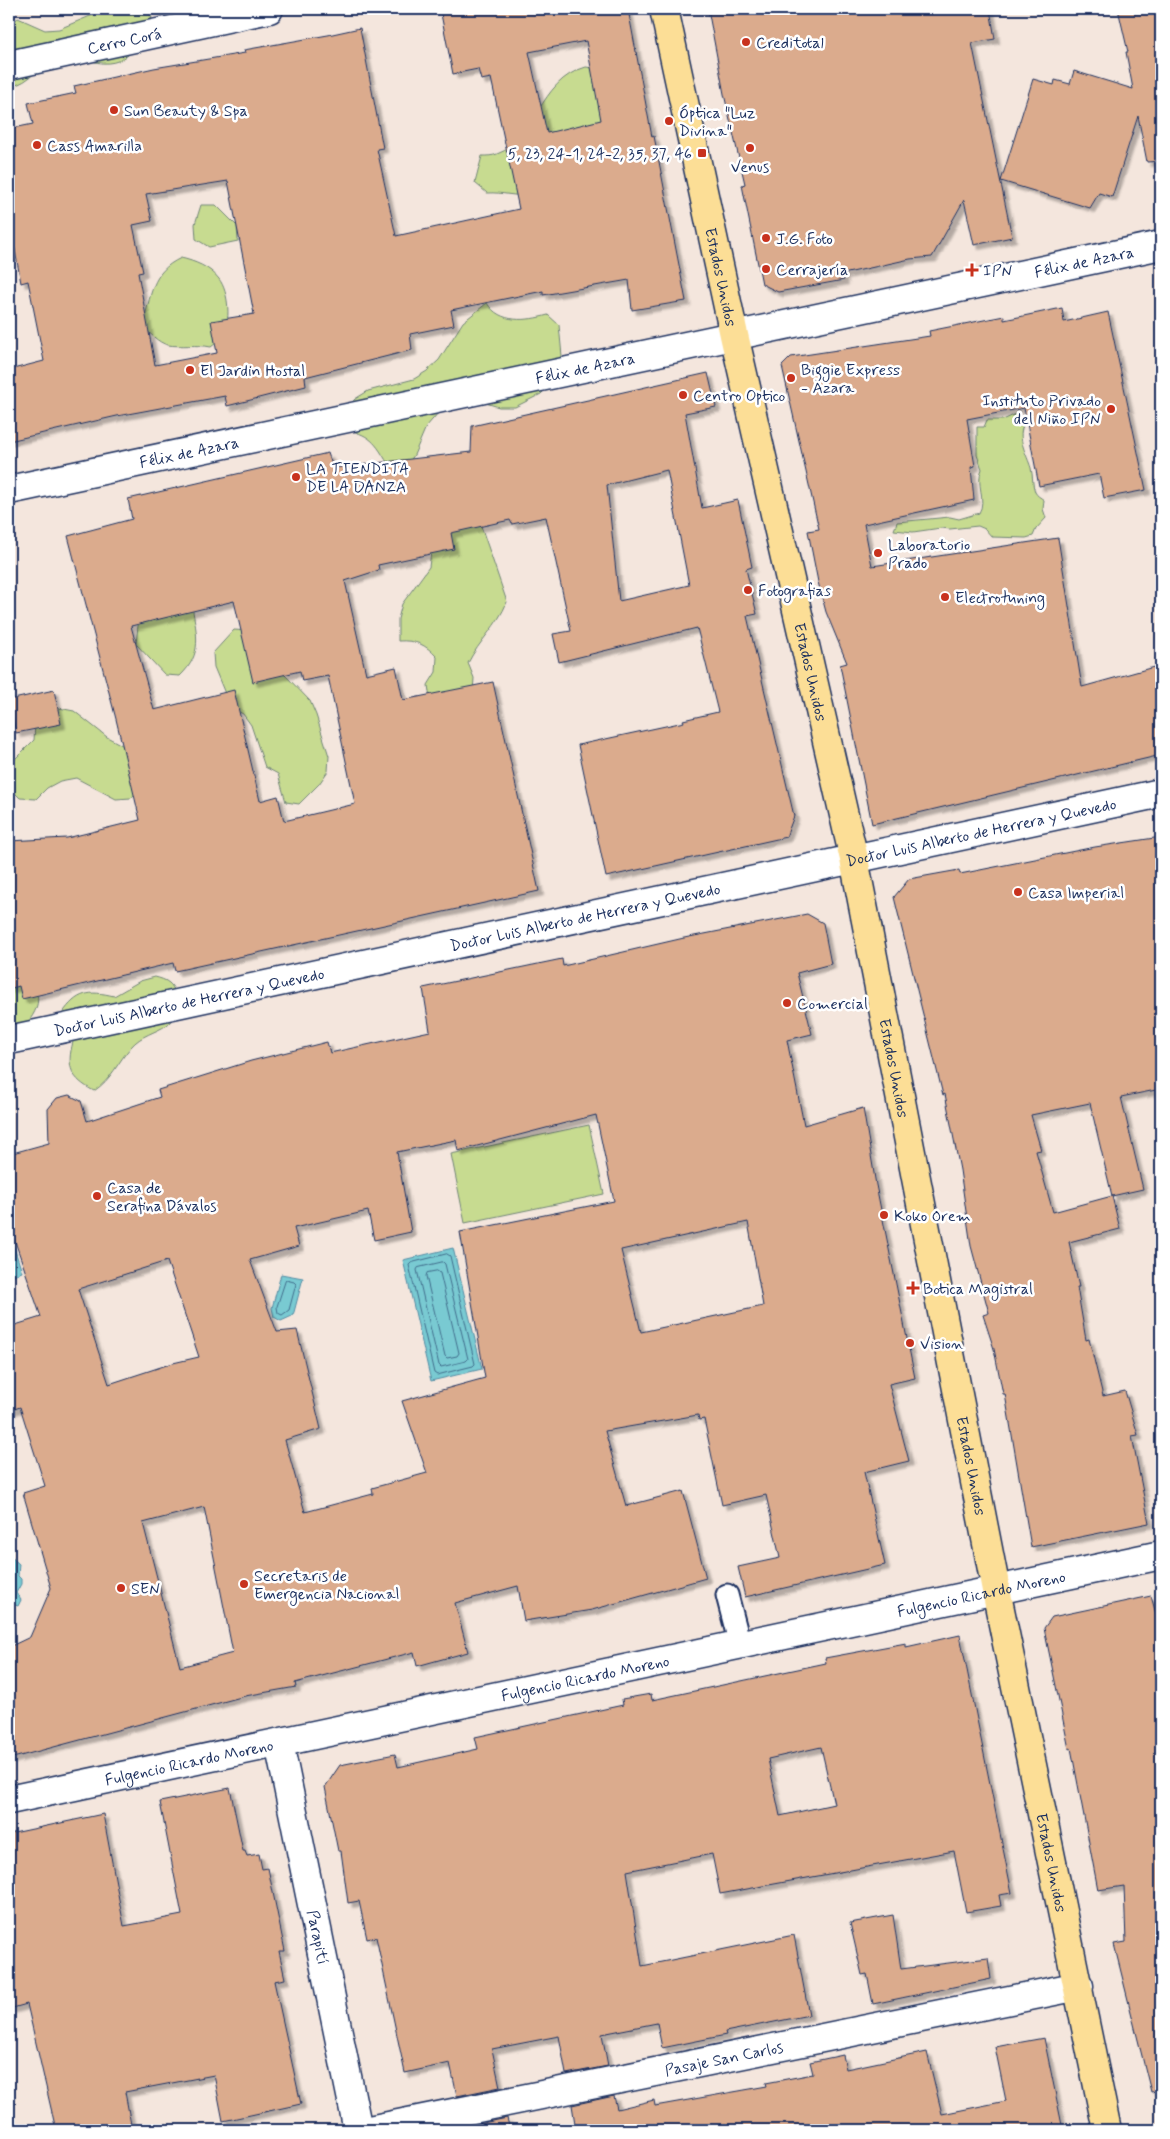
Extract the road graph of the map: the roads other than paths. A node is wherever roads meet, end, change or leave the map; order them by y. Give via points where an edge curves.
1 (269, 9) edge
2 (664, 9) edge
3 (9, 65) edge
4 (1161, 245) edge
5 (734, 335) junction
6 (9, 490) edge
7 (1161, 793) edge
8 (854, 859) junction
9 (9, 1040) edge
10 (1161, 1555) edge
11 (996, 1590) junction
12 (727, 1595) dead end
13 (740, 1645) junction
14 (279, 1743) junction
15 (9, 1800) edge
16 (1078, 1986) junction
17 (358, 2130) edge
18 (369, 2130) edge
19 (1108, 2130) edge

1 - 3 street, Cerro Corá
2 - 5 main road, Estados Unidos
4 - 5 street, Félix de Azara
5 - 6 street, Félix de Azara
5 - 8 main road, Estados Unidos
7 - 8 street, Doctor Luis Alberto de Herrera y Quevedo
8 - 9 street, Doctor Luis Alberto de Herrera y Quevedo
8 - 11 main road, Estados Unidos
10 - 11 street, Fulgencio Ricardo Moreno
11 - 13 street, Fulgencio Ricardo Moreno
11 - 16 main road, Estados Unidos
12 - 13 lane
13 - 14 street, Fulgencio Ricardo Moreno
14 - 15 street, Fulgencio Ricardo Moreno
14 - 17 street, Parapití
16 - 18 street, Pasaje San Carlos
16 - 19 main road, Estados Unidos

